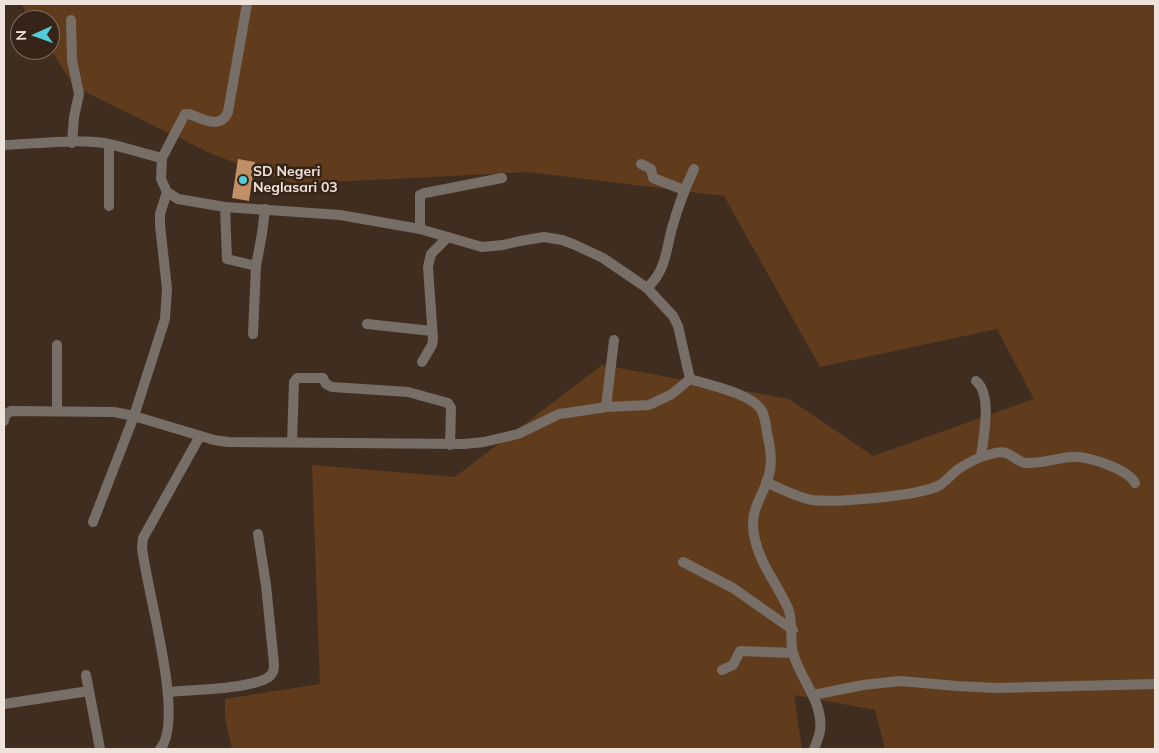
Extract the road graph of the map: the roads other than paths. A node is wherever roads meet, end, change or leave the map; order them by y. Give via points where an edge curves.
1 (247, 4) edge
2 (71, 20) dead end
3 (72, 143) junction
4 (109, 144) junction
5 (4, 145) edge
6 (162, 158) junction
7 (641, 164) dead end
8 (694, 168) dead end
9 (502, 178) dead end
10 (684, 190) junction
11 (167, 192) junction
12 (109, 206) dead end
13 (225, 207) junction
14 (265, 209) junction
15 (420, 229) junction
16 (448, 237) junction
17 (256, 266) junction
18 (647, 288) junction
19 (367, 324) dead end
20 (432, 330) junction
21 (253, 334) dead end
22 (614, 340) dead end
23 (57, 345) dead end
24 (422, 362) dead end
25 (690, 379) junction
26 (976, 381) dead end
27 (606, 407) junction
28 (58, 412) junction
29 (134, 416) junction
30 (4, 421) edge
31 (200, 436) junction
32 (292, 443) junction
33 (450, 444) junction
34 (981, 457) junction
35 (766, 482) junction
36 (1135, 483) dead end
37 (93, 522) dead end
38 (258, 534) dead end
39 (683, 562) dead end
40 (793, 630) junction
41 (793, 653) junction
42 (722, 670) dead end
43 (86, 675) dead end
44 (1155, 684) edge
45 (89, 691) junction
46 (169, 692) junction
47 (813, 695) junction
48 (4, 704) edge
49 (100, 749) edge
50 (160, 749) edge
51 (814, 749) edge

1 - 6 street via 225,118 213,122 185,114
2 - 3 street via 72,60 79,94
3 - 4 street
3 - 5 street
4 - 6 street
4 - 12 street
6 - 11 street via 161,179
7 - 10 street via 651,169 652,178
8 - 10 street
9 - 15 street via 420,196
10 - 18 street via 664,262 655,281
11 - 13 street via 178,199
11 - 29 street via 160,214 167,289 165,319
13 - 14 street
13 - 17 street via 227,259
14 - 15 street via 334,214
14 - 17 street
15 - 16 street
16 - 18 street via 482,247 544,237 562,240 594,252
16 - 20 street via 428,258
17 - 21 street
18 - 25 street via 677,322
19 - 20 street
20 - 24 street via 432,345
22 - 27 street
23 - 28 street
25 - 27 street via 672,394 649,405
25 - 35 street via 745,397 760,408 771,453
26 - 34 street via 985,398
27 - 33 street via 559,414 501,439
28 - 29 street via 96,411
28 - 30 street via 11,411 5,415
29 - 31 street
29 - 37 street
31 - 32 street via 228,442
31 - 46 street via 143,538
32 - 33 street
32 - 33 street via 294,382 301,377 323,378 332,387 408,392 448,403 451,408
34 - 35 street via 932,488 879,497 828,502 799,496
34 - 36 street via 1007,452 1022,462 1040,463 1082,456 1126,472
35 - 40 street via 753,514 754,536 761,559 790,613
38 - 46 street via 274,671 266,678 242,685
39 - 40 street via 733,588
40 - 41 street
41 - 42 street via 742,650 738,651 733,665
41 - 47 street
43 - 45 street
44 - 47 street via 996,688 900,681
45 - 48 street
45 - 49 street
46 - 50 street via 168,730
47 - 51 street via 820,719

